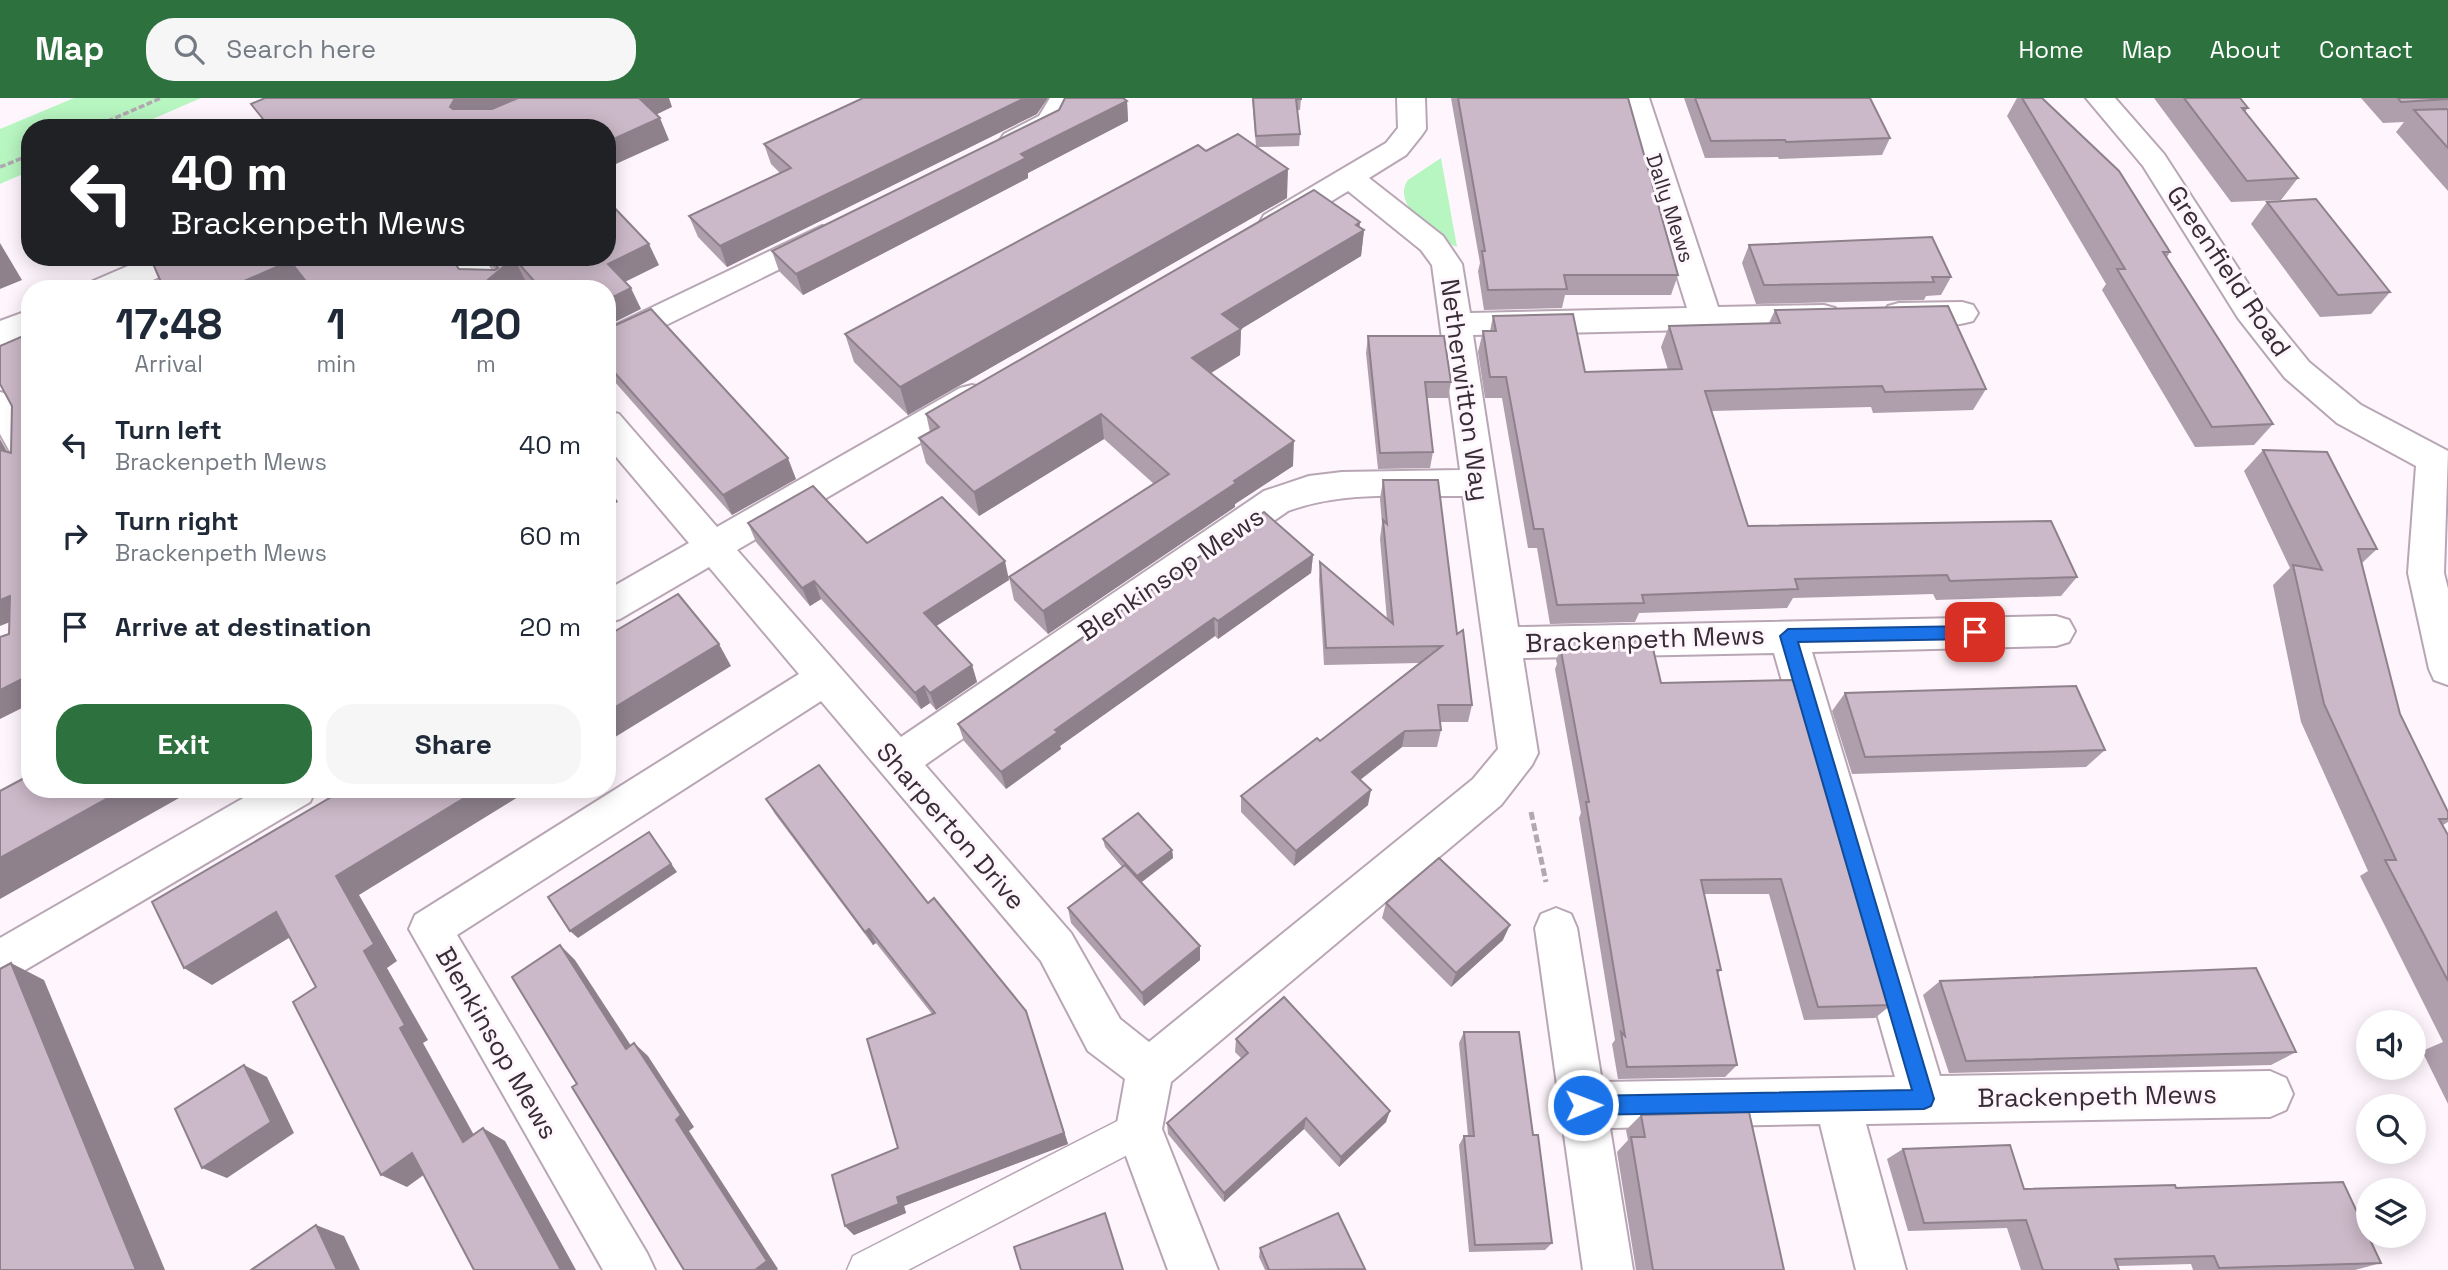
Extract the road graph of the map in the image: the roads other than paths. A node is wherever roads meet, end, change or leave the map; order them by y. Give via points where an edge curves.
1 (1063, 98) edge
2 (1411, 98) edge
3 (1635, 98) edge
4 (2100, 98) edge
5 (991, 151) edge
6 (1351, 178) junction
7 (843, 225) edge
8 (1243, 241) edge
9 (156, 266) edge
10 (473, 266) edge
11 (125, 280) edge
12 (484, 280) edge
13 (1962, 313) dead end
14 (1706, 319) junction
15 (1455, 324) junction
16 (21, 325) edge
17 (0, 334) edge
18 (616, 338) edge
19 (1002, 380) edge
20 (0, 404) edge
21 (616, 434) edge
22 (21, 441) edge
23 (2441, 464) edge
24 (1479, 484) junction
25 (713, 547) junction
26 (616, 603) edge
27 (2056, 631) dead end
28 (1788, 636) junction
29 (1502, 643) junction
30 (2448, 669) edge
31 (825, 678) junction
32 (897, 762) junction
33 (281, 798) edge
34 (1556, 928) road end
35 (0, 961) edge
36 (1150, 1070) junction
37 (2270, 1094) dead end
38 (1924, 1099) junction
39 (1836, 1100) junction
40 (1583, 1105) junction
41 (1139, 1129) junction
42 (630, 1270) edge
43 (867, 1270) edge
44 (1193, 1270) edge
45 (1608, 1270) edge
46 (1881, 1270) edge

1 - 5 street via 1050,121
2 - 6 street via 1412,129 1396,149
3 - 14 street, Dally Mews
4 - 23 street, Greenfield Road via 2154,160 2249,310 2297,370 2349,414
6 - 8 street
6 - 15 street, Netherwitton Way via 1432,243 1447,264
7 - 18 street
9 - 11 street
10 - 12 street
13 - 14 street
14 - 15 street
15 - 24 street, Netherwitton Way
16 - 17 street
19 - 25 street
20 - 22 street
21 - 25 street, Sharperton Drive
23 - 30 street via 2426,573
24 - 29 street, Netherwitton Way
24 - 32 street, Blenkinsop Mews via 1342,485 1309,489 1276,501
25 - 26 street
25 - 31 street, Sharperton Drive
27 - 28 street, Brackenpeth Mews
28 - 29 street, Brackenpeth Mews
28 - 38 street, Brackenpeth Mews
29 - 36 street, Netherwitton Way via 1518,753 1487,792
31 - 32 street, Sharperton Drive
31 - 42 street, Blenkinsop Mews via 430,929
32 - 36 street, Sharperton Drive via 1055,947 1104,1035
33 - 35 street
34 - 40 street
36 - 41 street
37 - 38 street, Brackenpeth Mews
38 - 39 street, Brackenpeth Mews
39 - 40 street, Brackenpeth Mews
39 - 46 street
40 - 45 street
41 - 43 lane
41 - 44 street

